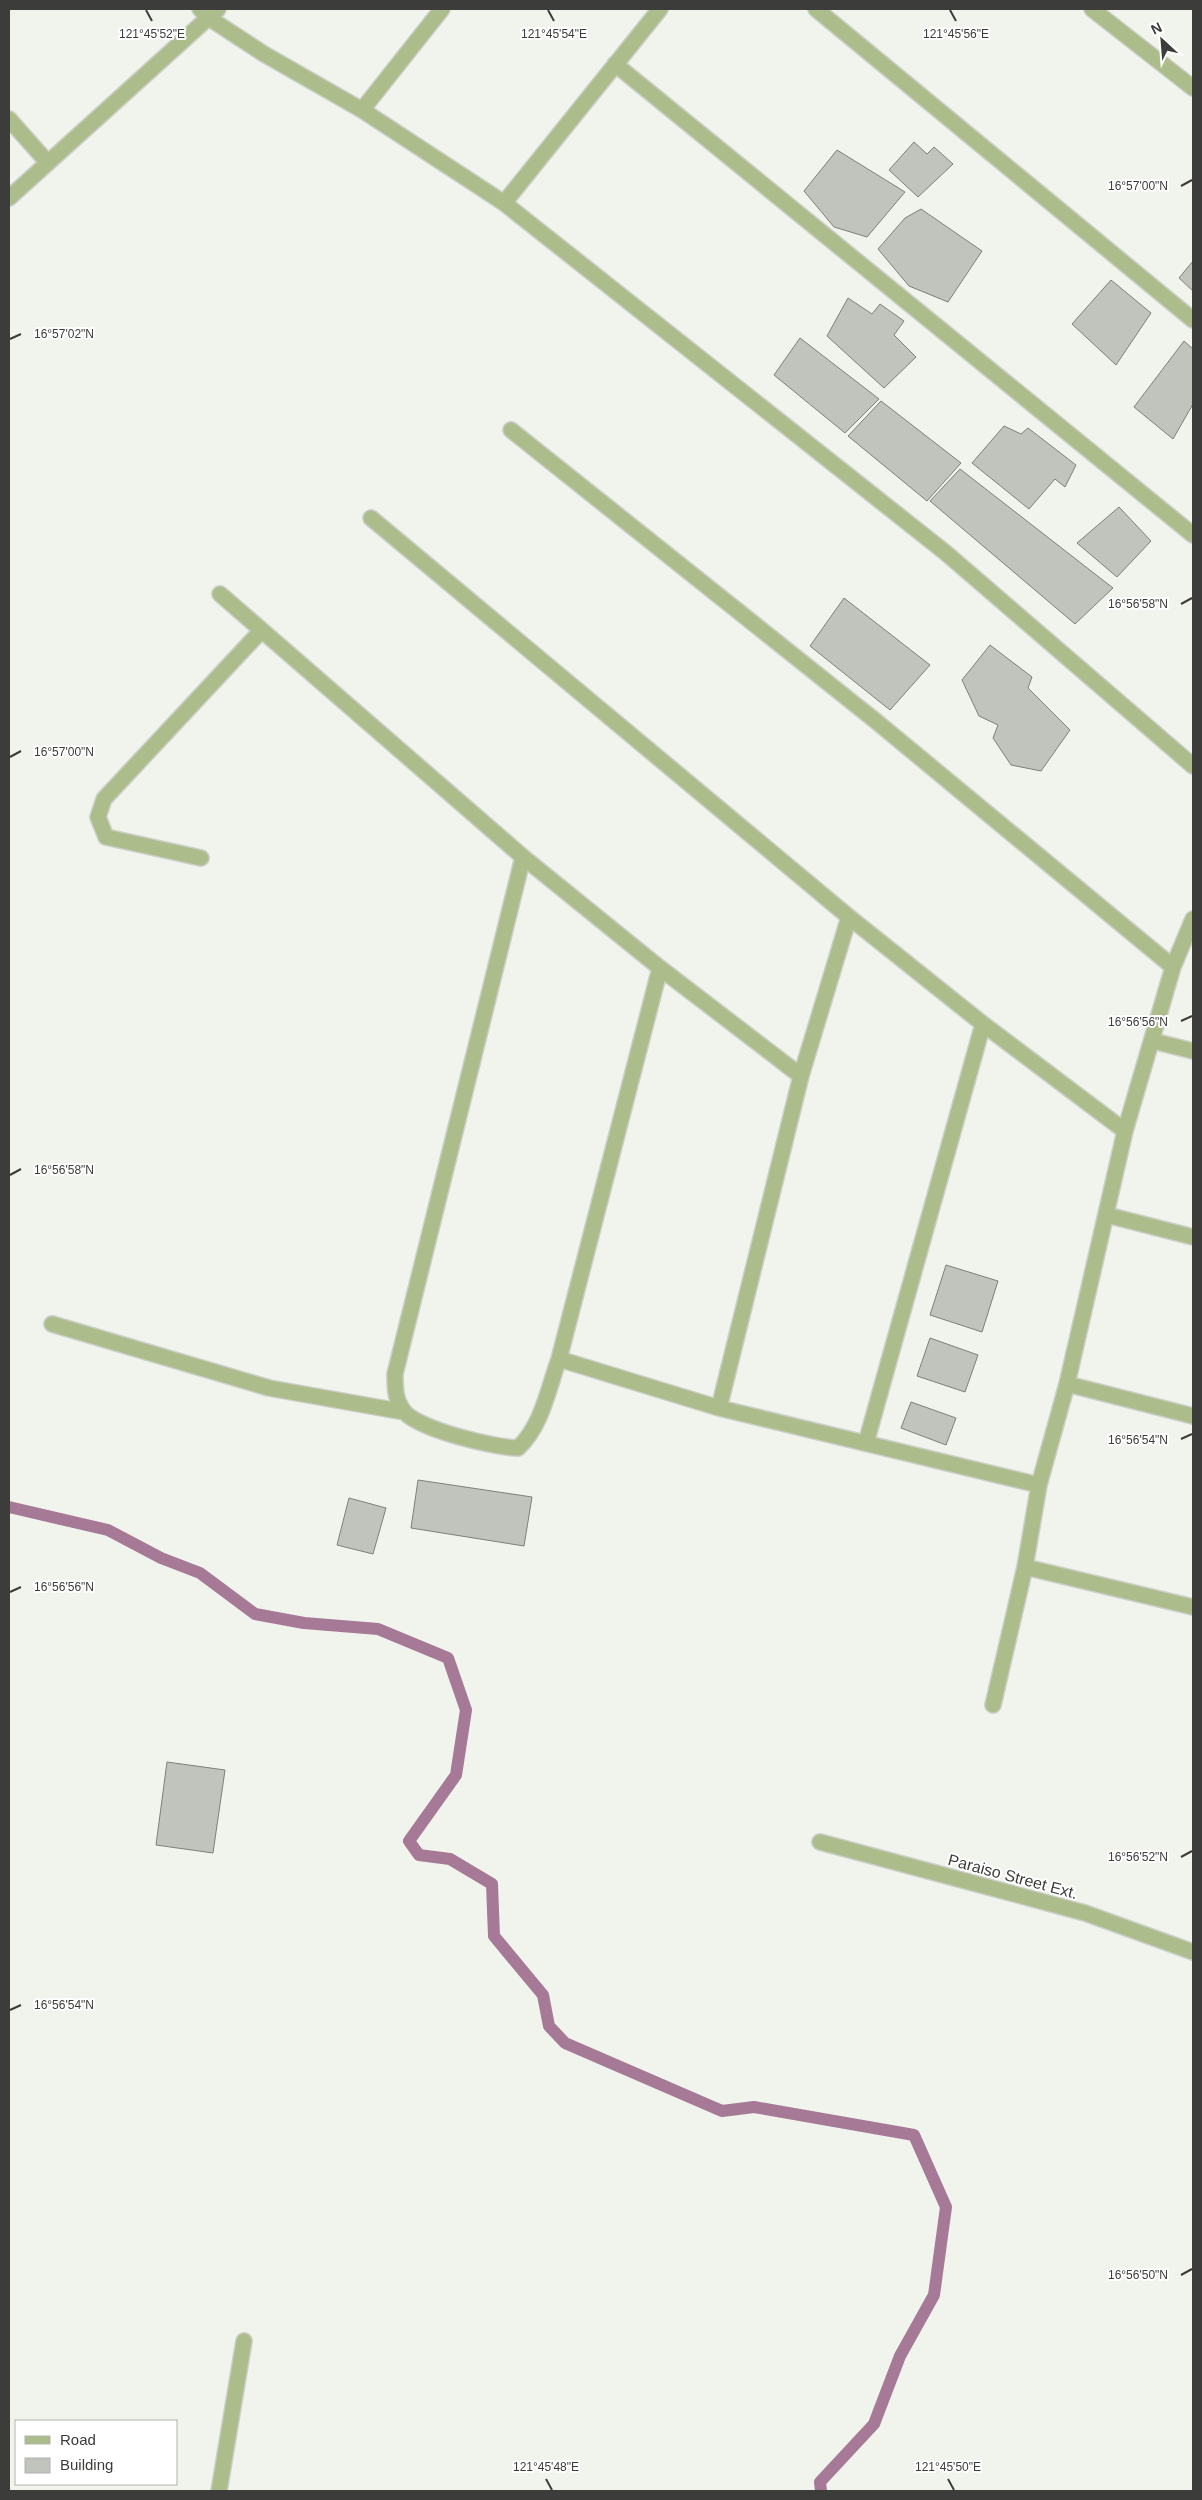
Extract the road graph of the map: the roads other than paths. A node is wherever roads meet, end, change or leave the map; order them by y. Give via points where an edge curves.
1 (442, 9) edge
2 (660, 9) edge
3 (816, 9) edge
4 (1092, 9) edge
5 (209, 12) edge
6 (615, 64) junction
7 (1193, 88) edge
8 (362, 110) junction
9 (9, 119) edge
10 (48, 163) junction
11 (9, 198) edge
12 (504, 203) junction
13 (1193, 320) edge
14 (511, 430) dead end
15 (371, 518) dead end
16 (1193, 535) edge
17 (220, 594) dead end
18 (261, 631) junction
19 (1193, 766) edge
20 (522, 856) junction
21 (201, 858) dead end
22 (849, 917) junction
23 (1193, 920) edge
24 (1174, 967) junction
25 (660, 968) junction
26 (983, 1024) junction
27 (1153, 1041) junction
28 (1193, 1052) edge
29 (801, 1076) junction
30 (1125, 1131) junction
31 (1107, 1214) junction
32 (1193, 1237) edge
33 (52, 1324) dead end
34 (559, 1359) junction
35 (1067, 1384) junction
36 (719, 1408) junction
37 (404, 1412) junction
38 (1193, 1416) edge
39 (866, 1443) junction
40 (1039, 1485) junction
41 (1024, 1567) junction
42 (1193, 1607) edge
43 (993, 1705) dead end
44 (820, 1842) dead end
45 (1193, 1952) edge
46 (244, 2341) dead end
47 (220, 2491) edge

1 - 8 street
2 - 6 street
3 - 13 street
4 - 7 street
5 - 8 street via 264,54
5 - 10 street
6 - 12 street
6 - 16 street
8 - 12 street
9 - 10 street
10 - 11 street
12 - 19 street via 946,553
14 - 24 street via 877,722
15 - 22 street
17 - 18 street
18 - 20 street
18 - 21 street via 104,799 98,817 106,837
20 - 25 street
20 - 37 street via 395,1374 395,1394
22 - 26 street
22 - 29 street
23 - 24 street
24 - 27 street
25 - 29 street
25 - 34 street
26 - 30 street
26 - 39 street
27 - 28 street
27 - 30 street
29 - 36 street
30 - 31 street
31 - 32 street
31 - 35 street
33 - 37 street via 269,1388
34 - 36 street
34 - 37 street via 539,1417 528,1439 518,1448 501,1448 423,1425
35 - 38 street
35 - 40 street
36 - 39 street
39 - 40 street
40 - 41 street
41 - 42 street
41 - 43 street
44 - 45 street, Paraiso Street Ext. via 1085,1913
46 - 47 street

